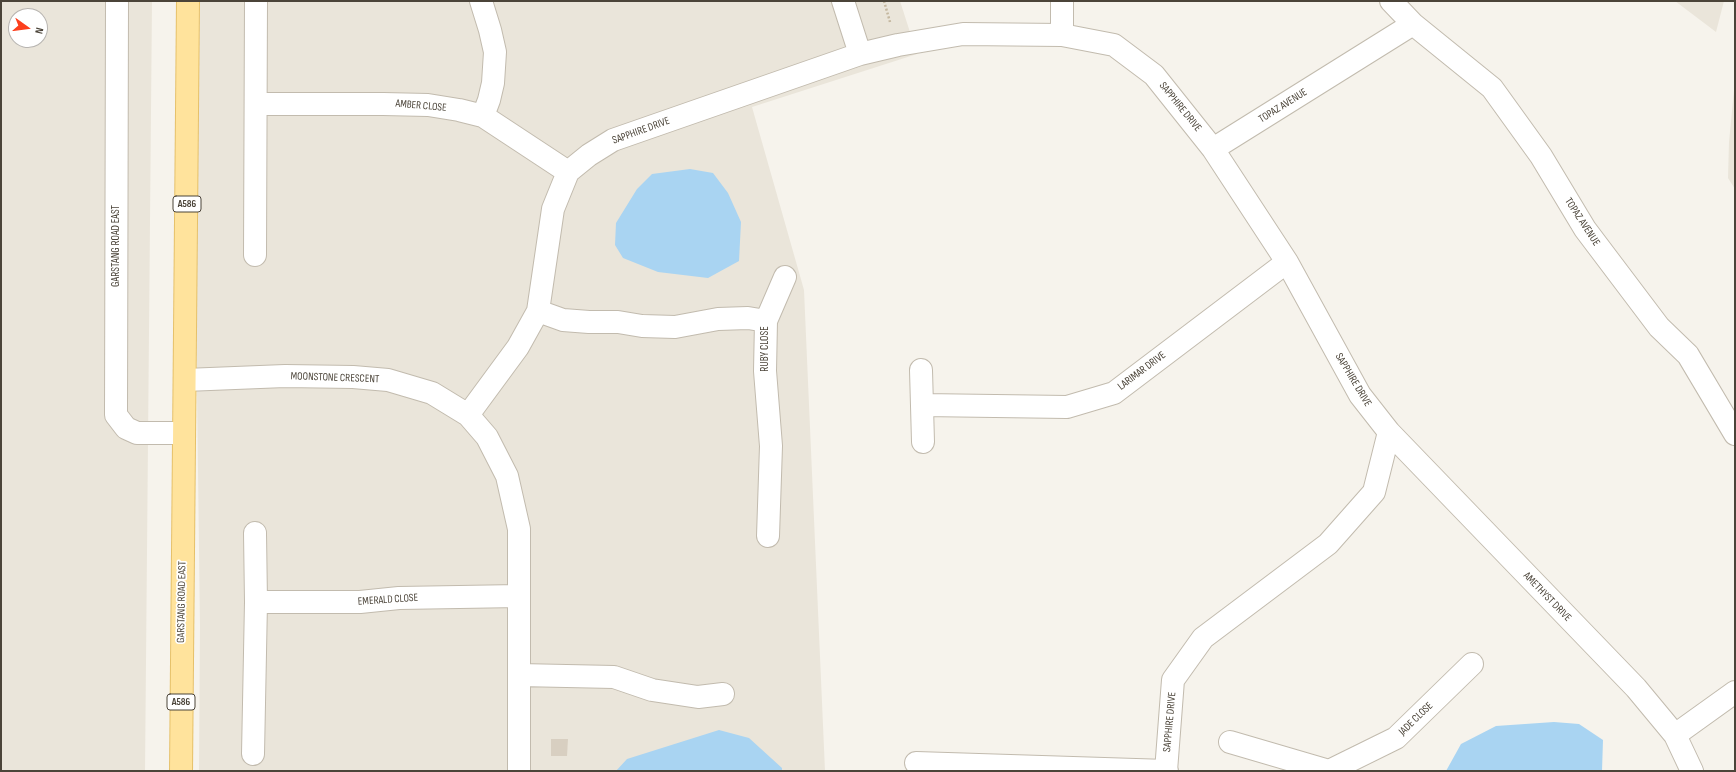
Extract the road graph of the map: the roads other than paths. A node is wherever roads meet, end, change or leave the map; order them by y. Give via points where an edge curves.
1 (117, 1) edge
2 (188, 1) edge
3 (256, 1) edge
4 (481, 1) edge
5 (843, 1) edge
6 (1062, 1) edge
7 (1391, 1) edge
8 (1413, 24) junction
9 (1062, 35) junction
10 (860, 54) junction
11 (256, 104) junction
12 (483, 116) junction
13 (1213, 149) junction
14 (568, 172) junction
15 (255, 256) dead end
16 (1287, 262) junction
17 (785, 277) dead end
18 (538, 311) junction
19 (766, 321) junction
20 (921, 370) dead end
21 (185, 380) junction
22 (923, 406) junction
23 (468, 415) junction
24 (1389, 432) junction
25 (184, 433) junction
26 (1735, 434) edge
27 (923, 442) dead end
28 (255, 533) dead end
29 (768, 536) dead end
30 (519, 596) junction
31 (256, 602) junction
32 (1472, 664) dead end
33 (519, 675) junction
34 (1735, 692) edge
35 (723, 694) dead end
36 (1675, 735) junction
37 (1230, 742) dead end
38 (254, 754) dead end
39 (916, 763) dead end
40 (180, 771) edge
41 (519, 771) edge
42 (1166, 771) edge
43 (1329, 771) edge
44 (1692, 771) edge

1 - 25 street, GARSTANG ROAD EAST via 116,415 126,428 137,433
2 - 21 main road, GARSTANG ROAD EAST / A586
3 - 11 street
4 - 12 street via 495,52 493,82
5 - 10 street
6 - 9 street
7 - 8 street, TOPAZ AVENUE
8 - 13 street, TOPAZ AVENUE
8 - 26 street, TOPAZ AVENUE via 1492,88 1541,156 1585,229 1659,327 1688,355
9 - 10 street, SAPPHIRE DRIVE via 963,34
9 - 13 street, SAPPHIRE DRIVE via 1114,45 1154,75
10 - 14 street, SAPPHIRE DRIVE via 613,140
11 - 12 street, AMBER CLOSE via 428,105
11 - 15 street
12 - 14 street, AMBER CLOSE
13 - 16 street, SAPPHIRE DRIVE
14 - 18 street, SAPPHIRE DRIVE via 553,209
16 - 22 street, LARIMAR DRIVE via 1114,393 1067,407
16 - 24 street, SAPPHIRE DRIVE via 1360,395
17 - 19 street
18 - 19 street, RUBY CLOSE via 563,320 618,322 642,326 675,327 718,319 748,318
18 - 23 street, SAPPHIRE DRIVE via 518,347
19 - 29 street, RUBY CLOSE via 765,370 771,446
20 - 22 street
21 - 23 street, MOONSTONE CRESCENT via 284,376 388,380 432,393
21 - 25 main road, GARSTANG ROAD EAST / A586
22 - 27 street
23 - 30 street, MOONSTONE CRESCENT via 487,437 507,476 519,529
24 - 36 street, AMETHYST DRIVE via 1636,688
24 - 42 street, SAPPHIRE DRIVE via 1374,492 1328,544 1203,638 1173,680
25 - 40 main road, GARSTANG ROAD EAST / A586
28 - 31 street
30 - 31 street, EMERALD CLOSE via 400,598 360,602
30 - 33 street, MOONSTONE CRESCENT
31 - 38 street
32 - 43 street, JADE CLOSE via 1396,738
33 - 35 street via 614,677 652,690 698,697
33 - 41 street, MOONSTONE CRESCENT
34 - 36 street
36 - 44 street, AMETHYST DRIVE
37 - 43 street, JADE CLOSE
39 - 42 street, SAPPHIRE DRIVE

